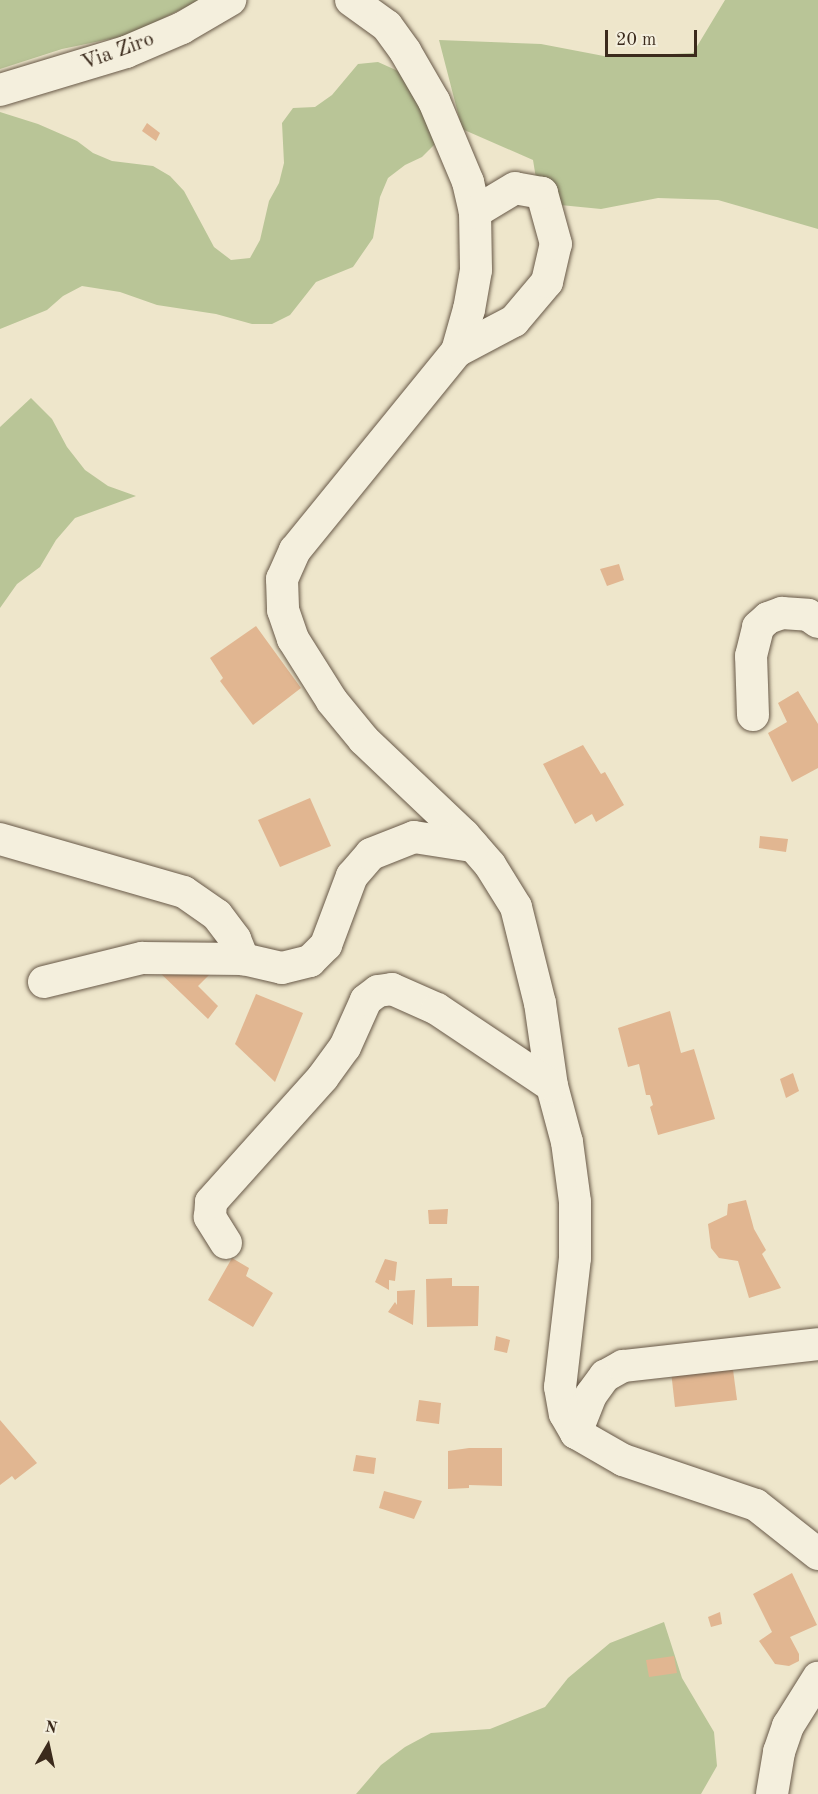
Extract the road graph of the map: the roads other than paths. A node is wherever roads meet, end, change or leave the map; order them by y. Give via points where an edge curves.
1 (230, 0) edge
2 (351, 0) edge
3 (0, 90) edge
4 (475, 212) junction
5 (457, 351) junction
6 (818, 622) edge
7 (753, 715) dead end
8 (425, 797) junction
9 (414, 837) junction
10 (0, 839) edge
11 (473, 846) junction
12 (243, 959) junction
13 (44, 982) dead end
14 (552, 1086) junction
15 (226, 1244) dead end
16 (818, 1344) edge
17 (576, 1433) junction
18 (818, 1554) edge
19 (818, 1678) edge
20 (772, 1794) edge

1 - 3 street, Via Ziro via 182,28 126,52
2 - 4 street via 387,26 405,51 434,101 468,182
4 - 5 street via 476,270 470,309
4 - 5 street via 515,188 542,193 556,244 547,282 513,321
5 - 8 street via 296,550 282,579 283,610 293,639 332,701 364,740
6 - 7 street via 807,615 782,613 758,627 751,656
8 - 9 street via 422,821
8 - 11 street
9 - 11 street
9 - 12 street via 370,854 360,864 326,945 310,961 282,968
10 - 12 street via 184,892 217,915 235,939
11 - 14 street via 516,907 540,1003
12 - 13 street via 142,958
14 - 15 street via 437,1009 392,989 378,991 366,1000 345,1047 329,1069 212,1202 210,1217
14 - 17 street via 567,1143 575,1202 575,1257 560,1387 565,1414
16 - 17 street via 623,1366 605,1376 591,1395
17 - 18 street via 623,1460 756,1505
19 - 20 street via 788,1726

